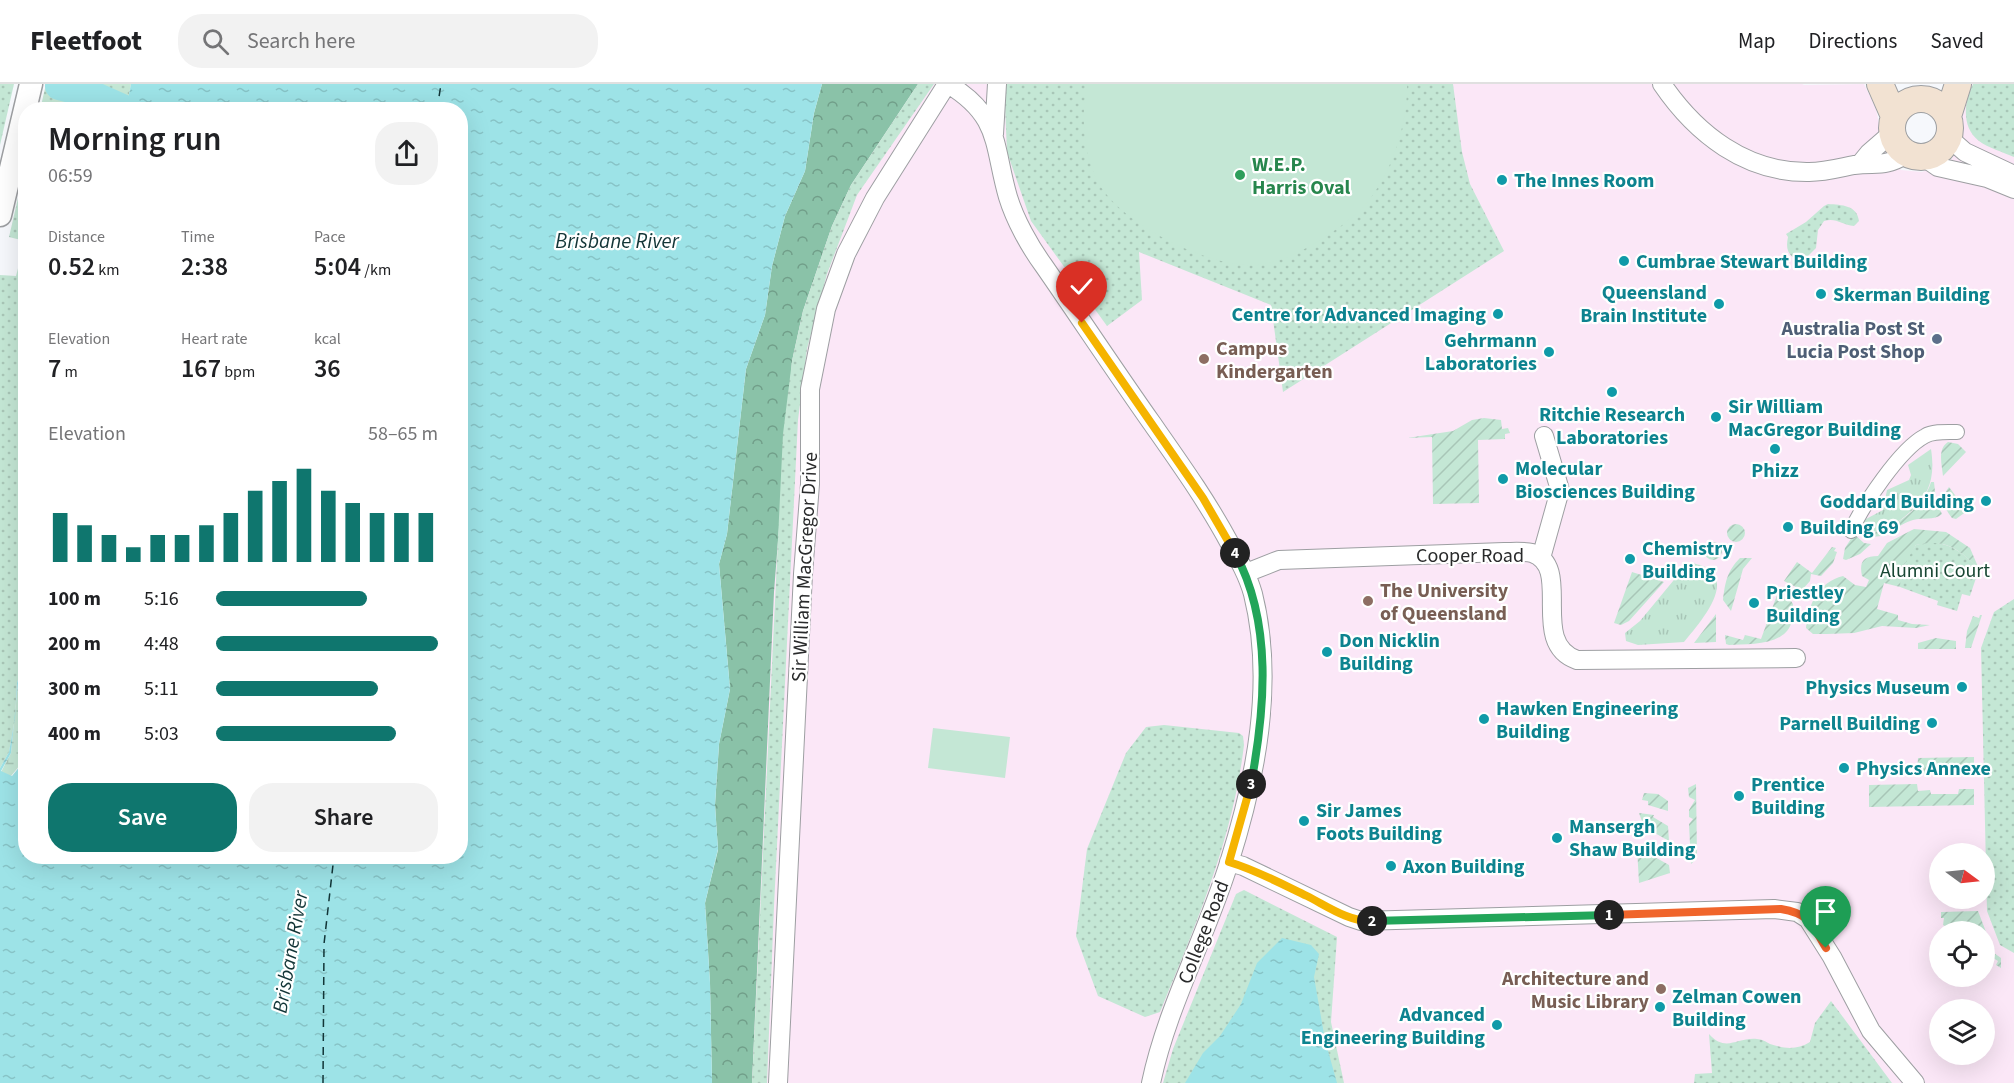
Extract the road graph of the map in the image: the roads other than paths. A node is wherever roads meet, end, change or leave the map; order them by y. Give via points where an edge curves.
1 (31, 84) edge
2 (948, 84) edge
3 (997, 84) edge
4 (1662, 84) edge
5 (1880, 84) edge
6 (1958, 84) edge
7 (1919, 92) edge
8 (27, 102) edge
9 (1893, 124) junction
10 (1948, 127) junction
11 (994, 134) junction
12 (18, 139) edge
13 (1916, 156) junction
14 (1860, 164) junction
15 (2014, 175) edge
16 (2014, 189) edge
17 (0, 216) edge
18 (1957, 432) dead end
19 (1544, 436) dead end
20 (1851, 531) dead end
21 (1541, 558) junction
22 (1246, 573) junction
23 (1796, 658) dead end
24 (1229, 862) junction
25 (778, 1083) edge
26 (1151, 1083) edge
27 (1915, 1083) edge

1 - 8 street
2 - 11 street, College Road via 969,97
2 - 25 street, Sir William MacGregor Drive via 874,198 846,254 826,309 810,389 810,484
3 - 11 street, College Road
4 - 14 street via 1693,123 1720,146 1768,168 1807,172
5 - 9 main road
6 - 10 main road
7 - 9 main road via 1906,103
7 - 10 main road via 1942,108
9 - 13 main road via 1900,149
9 - 14 street
10 - 13 main road via 1940,151
10 - 15 street via 1965,152
11 - 22 street, College Road via 1008,199 1039,260 1216,517
12 - 17 street
13 - 14 street via 1880,165
13 - 16 street via 1938,167 1987,178
18 - 20 street via 1927,434 1912,445 1869,498
19 - 21 street via 1560,490
21 - 22 street, Cooper Road via 1504,552 1279,560
21 - 23 street, Cooper Road via 1550,572 1555,640 1561,650 1577,660
22 - 24 street, College Road via 1260,624 1261,717 1249,796
24 - 26 street, College Road via 1162,1037
24 - 27 street via 1361,921 1774,909 1797,912 1808,919 1832,957 1871,1030

